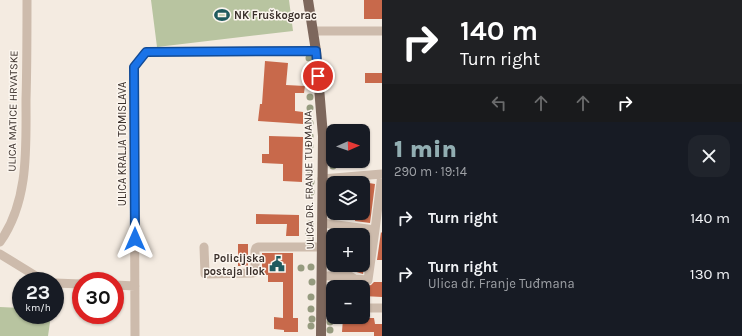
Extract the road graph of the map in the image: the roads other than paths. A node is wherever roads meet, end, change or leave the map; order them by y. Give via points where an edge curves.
1 (27, 0) edge
2 (308, 0) edge
3 (314, 31) junction
4 (382, 31) edge
5 (316, 51) junction
6 (382, 174) edge
7 (322, 179) junction
8 (322, 223) junction
9 (375, 230) junction
10 (0, 242) edge
11 (204, 247) dead end
12 (322, 247) junction
13 (0, 254) edge
14 (29, 272) edge
15 (322, 276) junction
16 (124, 285) edge
17 (135, 286) junction
18 (370, 308) edge
19 (382, 308) edge
20 (322, 309) junction
21 (326, 309) edge
22 (135, 336) edge
23 (321, 336) edge

1 - 10 street, ULICA MATICE HRVATSKE via 26,167 20,197
2 - 3 main road, ULICA DR. FRANJE TUĐMANA
3 - 4 street
3 - 5 main road, ULICA DR. FRANJE TUĐMANA
5 - 7 main road, ULICA DR. FRANJE TUĐMANA via 322,136
5 - 17 street, ULICA KRALJA TOMISLAVA via 146,52 134,67
6 - 7 street
6 - 9 street
7 - 8 main road, ULICA DR. FRANJE TUĐMANA
8 - 9 street
8 - 12 main road, ULICA DR. FRANJE TUĐMANA
9 - 15 street via 368,280 350,276
11 - 12 street via 205,274 220,274 255,272 255,250 258,247
12 - 15 main road, ULICA DR. FRANJE TUĐMANA
13 - 14 street
15 - 20 main road, ULICA DR. FRANJE TUĐMANA
16 - 17 street
17 - 22 street, ULICA KRALJA TOMISLAVA
18 - 19 street
20 - 21 street
20 - 23 main road, ULICA DR. FRANJE TUĐMANA

